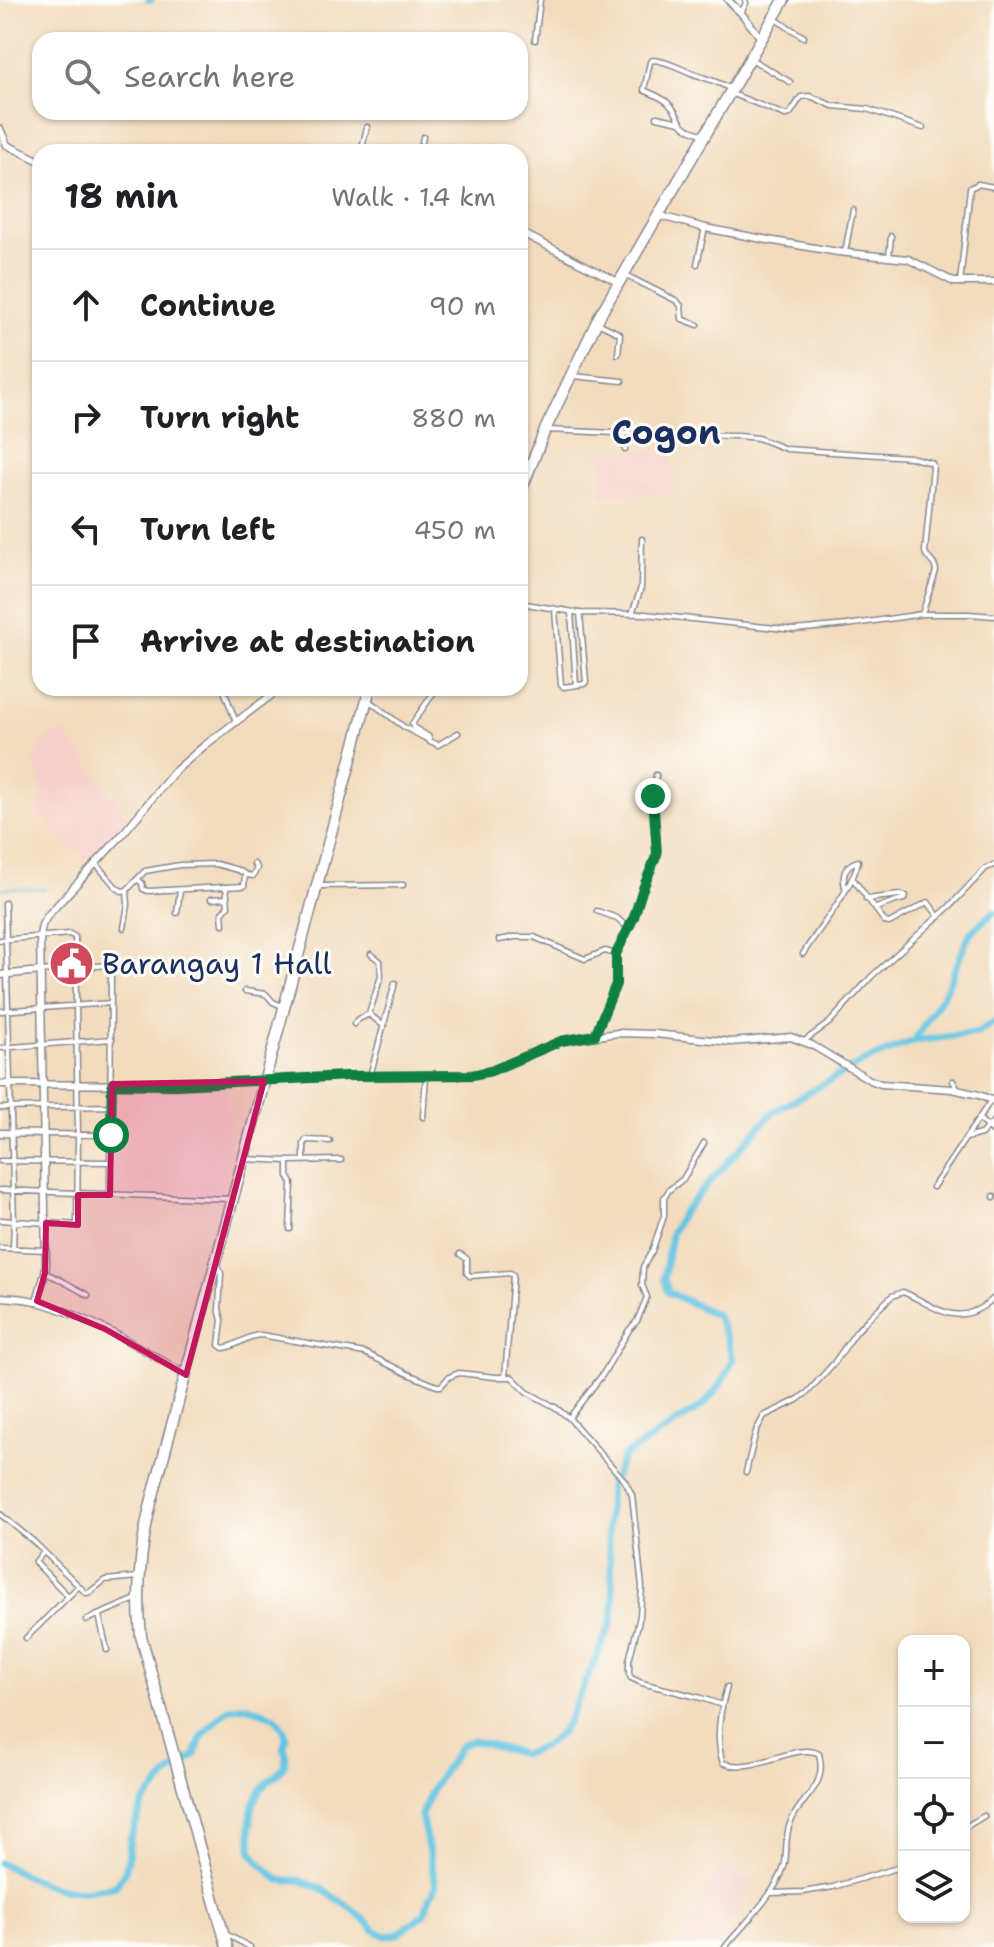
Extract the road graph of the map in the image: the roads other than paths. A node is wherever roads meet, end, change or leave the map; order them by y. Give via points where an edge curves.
1 (540, 0) edge
2 (728, 0) edge
3 (745, 0) edge
4 (784, 0) edge
5 (741, 13) junction
6 (773, 18) junction
7 (804, 37) dead end
8 (761, 38) junction
9 (535, 40) dead end
10 (749, 58) junction
11 (790, 82) dead end
12 (730, 91) junction
13 (657, 117) dead end
14 (680, 122) junction
15 (367, 127) dead end
16 (923, 128) dead end
17 (0, 129) edge
18 (705, 134) junction
19 (423, 137) dead end
20 (363, 144) edge
21 (422, 144) edge
22 (32, 157) edge
23 (994, 187) edge
24 (853, 210) dead end
25 (657, 215) junction
26 (705, 228) junction
27 (528, 236) edge
28 (891, 236) dead end
29 (845, 252) junction
30 (889, 256) junction
31 (697, 264) dead end
32 (620, 278) junction
33 (994, 282) edge
34 (960, 283) junction
35 (596, 322) junction
36 (698, 325) dead end
37 (618, 354) dead end
38 (570, 376) junction
39 (622, 381) dead end
40 (545, 430) junction
41 (623, 433) junction
42 (661, 435) junction
43 (662, 449) dead end
44 (625, 450) dead end
45 (528, 473) edge
46 (642, 539) dead end
47 (528, 605) edge
48 (555, 610) junction
49 (571, 612) junction
50 (580, 613) junction
51 (632, 614) junction
52 (922, 614) junction
53 (994, 616) edge
54 (576, 685) junction
55 (226, 696) edge
56 (265, 696) edge
57 (367, 696) edge
58 (370, 696) edge
59 (432, 696) edge
60 (236, 722) junction
61 (458, 733) dead end
62 (430, 742) junction
63 (656, 775) dead end
64 (95, 863) junction
65 (254, 864) dead end
66 (994, 865) edge
67 (245, 874) junction
68 (137, 879) junction
69 (852, 879) junction
70 (403, 885) dead end
71 (317, 886) junction
72 (226, 887) junction
73 (127, 890) junction
74 (180, 890) junction
75 (846, 890) junction
76 (227, 898) junction
77 (211, 899) dead end
78 (866, 899) junction
79 (5, 903) dead end
80 (876, 908) junction
81 (597, 911) dead end
82 (177, 913) dead end
83 (939, 917) junction
84 (223, 924) dead end
85 (124, 928) dead end
86 (628, 928) junction
87 (40, 936) junction
88 (3, 940) edge
89 (499, 940) dead end
90 (371, 954) dead end
91 (616, 954) junction
92 (803, 954) dead end
93 (76, 967) junction
94 (41, 971) junction
95 (3, 975) edge
96 (395, 983) dead end
97 (245, 991) dead end
98 (111, 1003) junction
99 (77, 1005) junction
100 (42, 1006) junction
101 (284, 1006) junction
102 (7, 1010) junction
103 (0, 1011) edge
104 (366, 1015) junction
105 (354, 1024) dead end
106 (384, 1026) junction
107 (595, 1035) junction
108 (112, 1039) junction
109 (804, 1041) junction
110 (77, 1042) junction
111 (42, 1044) junction
112 (8, 1047) junction
113 (0, 1048) edge
114 (370, 1076) junction
115 (426, 1076) junction
116 (264, 1081) junction
117 (953, 1081) dead end
118 (0, 1084) edge
119 (10, 1084) junction
120 (43, 1084) junction
121 (77, 1084) junction
122 (112, 1084) junction
123 (958, 1090) junction
124 (992, 1100) edge
125 (111, 1106) junction
126 (43, 1107) junction
127 (78, 1107) junction
128 (0, 1108) edge
129 (10, 1108) junction
130 (423, 1117) dead end
131 (979, 1119) junction
132 (994, 1121) edge
133 (988, 1126) junction
134 (994, 1132) edge
135 (0, 1133) edge
136 (11, 1133) junction
137 (44, 1134) junction
138 (78, 1134) junction
139 (111, 1135) junction
140 (966, 1138) junction
141 (330, 1141) dead end
142 (704, 1143) dead end
143 (244, 1159) junction
144 (341, 1160) dead end
145 (0, 1161) edge
146 (12, 1161) junction
147 (44, 1161) junction
148 (288, 1161) junction
149 (304, 1161) junction
150 (78, 1162) junction
151 (110, 1162) junction
152 (933, 1187) dead end
153 (0, 1190) edge
154 (13, 1191) junction
155 (45, 1193) junction
156 (78, 1195) junction
157 (110, 1195) junction
158 (233, 1200) junction
159 (0, 1220) edge
160 (14, 1221) junction
161 (46, 1223) junction
162 (290, 1229) dead end
163 (0, 1248) edge
164 (13, 1248) junction
165 (46, 1250) junction
166 (460, 1254) dead end
167 (216, 1263) junction
168 (45, 1273) junction
169 (88, 1295) dead end
170 (0, 1297) edge
171 (994, 1298) edge
172 (37, 1301) junction
173 (186, 1375) junction
174 (505, 1377) junction
175 (569, 1418) junction
176 (746, 1472) dead end
177 (0, 1514) edge
178 (44, 1552) junction
179 (138, 1577) junction
180 (79, 1586) junction
181 (68, 1596) junction
182 (138, 1599) junction
183 (99, 1615) junction
184 (86, 1620) dead end
185 (26, 1638) dead end
186 (107, 1650) dead end
187 (727, 1687) dead end
188 (722, 1705) junction
189 (984, 1816) dead end
190 (970, 1824) edge
191 (898, 1868) edge
192 (770, 1893) junction
193 (222, 1932) junction
194 (227, 1947) edge
195 (250, 1947) edge
196 (725, 1947) edge

1 - 9 street
2 - 5 street
3 - 5 street
4 - 6 highway
5 - 8 street
6 - 7 street
6 - 8 highway
8 - 10 highway
10 - 11 street
10 - 12 highway
12 - 14 street via 714,80 653,60 644,90 669,103
12 - 16 street via 785,115 807,96
12 - 18 highway
13 - 14 street
14 - 18 street
15 - 20 street
17 - 22 street via 7,145
18 - 25 highway
19 - 21 street
23 - 34 street via 970,188
24 - 29 street
25 - 26 street
25 - 32 highway
26 - 29 street
26 - 31 street
27 - 32 street
28 - 30 street
29 - 30 street
30 - 34 street via 917,262
32 - 35 highway
32 - 36 street via 677,301 682,319
33 - 34 street
35 - 37 street via 620,334
35 - 38 highway
38 - 39 street
38 - 40 highway
40 - 41 street
40 - 45 highway
41 - 42 street
41 - 44 street
42 - 43 street
42 - 52 street via 758,438 786,449 932,463 925,551 936,571
46 - 51 street via 641,588
47 - 48 street
48 - 49 street
48 - 54 street via 561,685
49 - 50 street
49 - 54 street
50 - 51 street
50 - 54 street via 586,684
51 - 52 street via 801,630
52 - 53 street
55 - 60 street
56 - 60 street
57 - 71 highway
58 - 62 street
59 - 62 street via 412,726
60 - 64 street via 182,764
61 - 62 street via 438,745
63 - 86 street via 657,854
64 - 73 street via 118,890
64 - 87 street via 48,915
65 - 67 street via 253,876
66 - 83 street
67 - 68 street via 216,864 185,864 147,870
67 - 72 street via 244,886
68 - 73 street
68 - 74 street via 147,891
69 - 75 street
69 - 75 street via 857,860 844,871
69 - 78 street
70 - 71 street
71 - 101 highway
72 - 74 street
72 - 76 street
73 - 85 street
74 - 82 street
75 - 92 street
76 - 77 street
76 - 84 street
78 - 80 street
78 - 80 street via 906,896
79 - 88 street
80 - 83 street via 888,923 928,902
81 - 86 street
83 - 109 street
86 - 91 street
87 - 88 street
87 - 93 street via 73,936
87 - 94 street
88 - 95 street
89 - 91 street via 534,937 585,959 605,951
90 - 104 street via 382,971
91 - 107 street via 616,984
93 - 94 street
93 - 98 street via 111,968
93 - 99 street
94 - 95 street
94 - 100 street
95 - 102 street
96 - 106 street
97 - 101 street via 266,994
98 - 99 street
98 - 108 street
99 - 100 street
99 - 110 street
100 - 102 street
100 - 111 street
101 - 116 highway
102 - 103 street
102 - 112 street
104 - 105 street
104 - 106 street
106 - 114 street
107 - 109 street
107 - 115 street via 561,1041 478,1074
108 - 110 street
108 - 122 street
109 - 123 street via 886,1085
110 - 111 street
110 - 121 street
111 - 112 street
111 - 120 street
112 - 113 street
112 - 119 street
114 - 115 street
114 - 116 street
115 - 130 street
116 - 122 street
116 - 143 highway
117 - 123 street
118 - 119 street
119 - 120 street
119 - 129 street
120 - 121 street
120 - 126 street
121 - 122 street
121 - 127 street
122 - 125 street
123 - 124 street
124 - 131 street
125 - 127 street
125 - 139 street
126 - 127 street
126 - 129 street
126 - 137 street
127 - 138 street
128 - 129 street
129 - 136 street
131 - 133 street
131 - 140 street
132 - 133 street
133 - 134 street
133 - 140 street
135 - 136 street
136 - 137 street
136 - 146 street
137 - 138 street
137 - 147 street
138 - 139 street
138 - 150 street
139 - 151 street
140 - 152 street
141 - 149 street via 306,1140
142 - 175 street via 683,1179 664,1198 664,1216 643,1267 647,1297 639,1317
143 - 148 street
143 - 158 highway
144 - 149 street
145 - 146 street
146 - 147 street
146 - 154 street
147 - 150 street
147 - 155 street
148 - 149 street
148 - 162 street
150 - 151 street
150 - 156 street
151 - 157 street
153 - 154 street
154 - 155 street
154 - 160 street
155 - 156 street
155 - 161 street
156 - 157 street
156 - 161 street via 78,1222
157 - 158 street
158 - 167 highway
159 - 160 street
160 - 161 street
160 - 164 street
161 - 165 street
163 - 164 street
164 - 165 street
165 - 168 street
166 - 174 street via 467,1259 469,1275 514,1276
167 - 173 highway
167 - 174 street via 221,1270 223,1348 261,1335 365,1353 437,1386 459,1373
168 - 169 street
168 - 172 street
170 - 172 street
171 - 176 street via 979,1309 954,1314 903,1292 892,1296 808,1392 764,1416
172 - 173 street via 105,1329
173 - 179 highway via 147,1519
174 - 175 street via 514,1378
175 - 188 street via 632,1495 642,1587 629,1661 631,1678
177 - 178 street
178 - 180 street
178 - 181 street via 35,1562
179 - 180 street via 105,1580 88,1593
179 - 182 highway
180 - 181 street
181 - 185 street
182 - 183 street
182 - 193 highway via 141,1636
183 - 184 street
183 - 186 street
187 - 188 street
188 - 192 street via 721,1757 726,1764 754,1764 809,1749 821,1758 819,1782 791,1822 784,1866
189 - 190 street
191 - 192 street via 841,1885
192 - 196 street
193 - 194 highway
193 - 195 street

